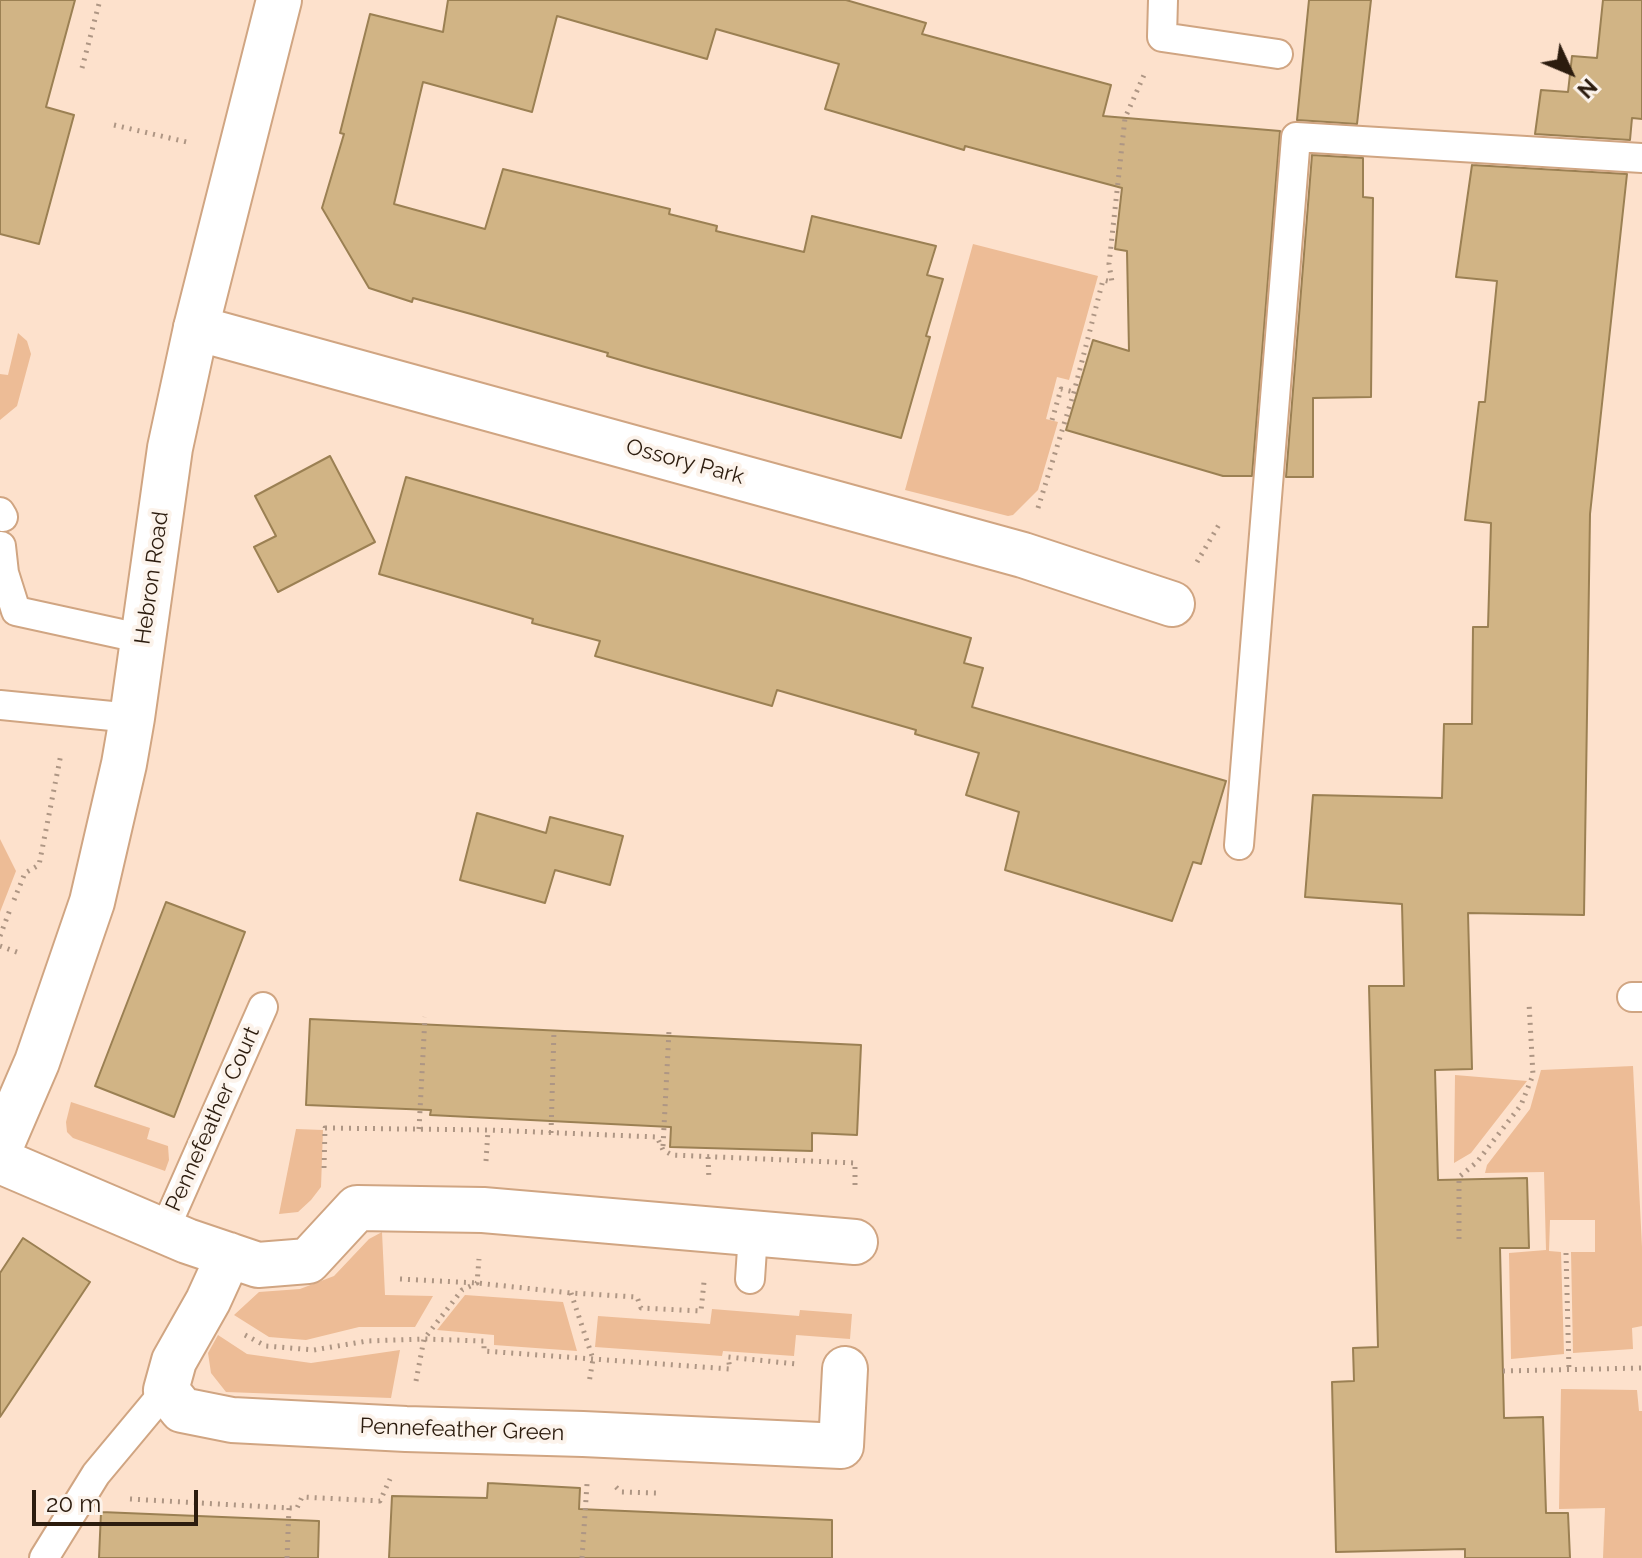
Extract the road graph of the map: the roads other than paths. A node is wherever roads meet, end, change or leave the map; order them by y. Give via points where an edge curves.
1 (279, 0) edge
2 (1163, 0) edge
3 (1278, 54) dead end
4 (1642, 158) edge
5 (196, 328) junction
6 (1, 546) edge
7 (1172, 604) dead end
8 (144, 639) junction
9 (0, 705) edge
10 (132, 718) junction
11 (1239, 845) dead end
12 (263, 1007) dead end
13 (0, 1148) edge
14 (0, 1161) edge
15 (164, 1231) junction
16 (753, 1234) junction
17 (855, 1242) road end
18 (229, 1255) junction
19 (750, 1279) dead end
20 (845, 1369) road end
21 (166, 1390) junction
22 (44, 1558) edge

1 - 5 street, Hebron Road
2 - 3 lane via 1162,37
4 - 11 lane via 1296,137
5 - 7 street, Ossory Park via 1023,555
5 - 8 street, Hebron Road via 170,448
6 - 8 lane via 16,611
8 - 10 street, Hebron Road
9 - 10 lane
10 - 13 street, Hebron Road via 92,902 37,1062
12 - 15 lane, Pennefeather Court
14 - 15 street
15 - 18 street
16 - 17 street
16 - 18 street via 483,1210 357,1208 308,1261 258,1265
16 - 19 lane
18 - 21 street via 174,1361
20 - 21 street, Pennefeather Green via 841,1446 232,1420 182,1410
21 - 22 lane via 96,1474

